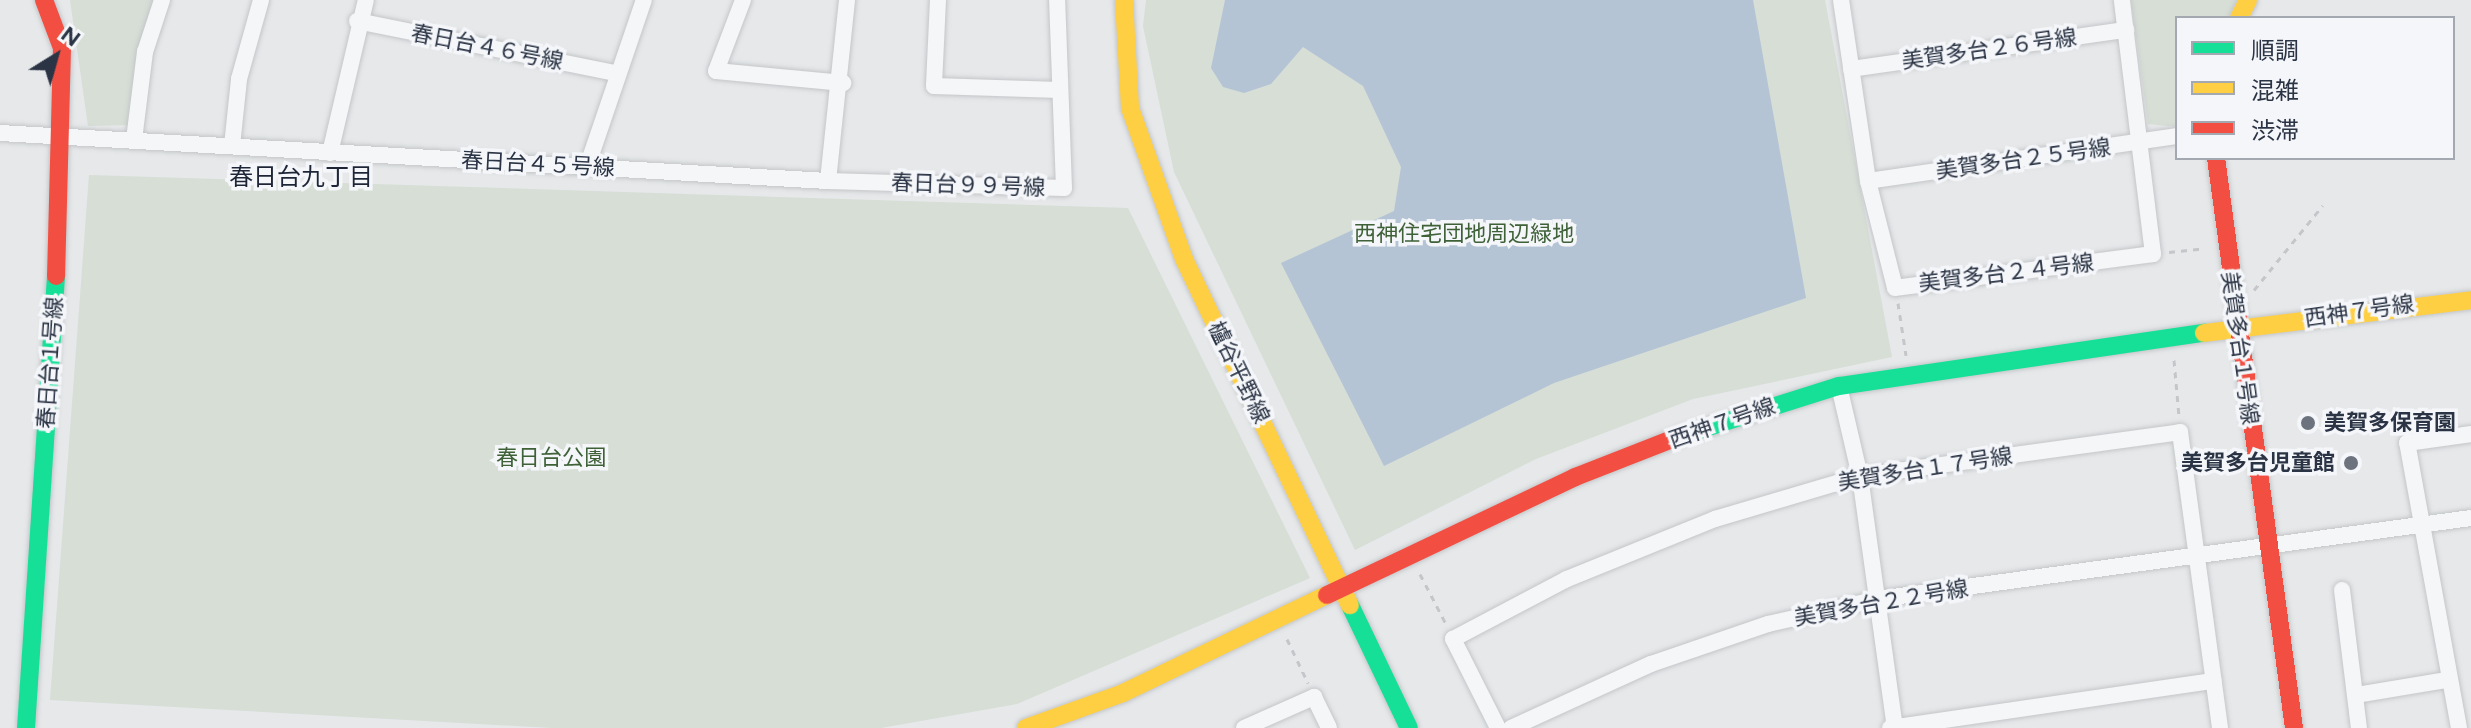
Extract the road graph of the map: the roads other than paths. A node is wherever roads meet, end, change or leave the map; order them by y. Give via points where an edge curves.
1 (44, 0) edge
2 (162, 0) edge
3 (261, 0) edge
4 (366, 0) edge
5 (644, 0) edge
6 (743, 0) edge
7 (847, 0) edge
8 (938, 0) edge
9 (1057, 0) edge
10 (1124, 0) edge
11 (1841, 0) edge
12 (2122, 0) edge
13 (357, 21) junction
14 (2126, 30) junction
15 (1851, 69) junction
16 (616, 73) junction
17 (843, 83) junction
18 (1059, 90) junction
19 (0, 126) edge
20 (0, 135) edge
21 (65, 136) junction
22 (2175, 136) edge
23 (134, 140) junction
24 (2142, 141) junction
25 (232, 146) junction
26 (330, 153) junction
27 (2216, 160) edge
28 (587, 167) junction
29 (828, 181) junction
30 (1868, 181) junction
31 (2471, 300) edge
32 (2235, 329) junction
33 (1839, 386) junction
34 (2471, 434) edge
35 (1860, 476) junction
36 (2471, 518) edge
37 (2418, 525) junction
38 (2269, 545) junction
39 (2196, 555) junction
40 (1345, 589) junction
41 (2342, 590) dead end
42 (1878, 599) junction
43 (2447, 680) junction
44 (2214, 681) junction
45 (2356, 695) junction
46 (26, 728) edge
47 (1026, 728) edge
48 (1244, 728) edge
49 (1329, 728) edge
50 (1409, 728) edge
51 (1498, 728) edge
52 (1511, 728) edge
53 (1894, 728) edge
54 (2220, 728) edge
55 (2294, 728) edge
56 (2359, 728) edge
57 (2459, 728) edge

1 - 21 street, 春日台１号線 via 62,48
2 - 23 street via 145,52
3 - 25 street via 239,79
4 - 13 street
5 - 16 street
6 - 17 street via 716,71
7 - 17 street
8 - 18 street via 934,86
9 - 18 street, 春日台９９号線
10 - 40 street, 櫨谷平野線 via 1130,108 1184,259
11 - 15 street, 美賀多台２４号線
12 - 14 street
13 - 16 street, 春日台４６号線
13 - 26 street
14 - 15 street, 美賀多台２６号線
14 - 24 street
15 - 30 street, 美賀多台２４号線
16 - 28 street
17 - 29 street
18 - 29 street, 春日台９９号線 via 1064,188
19 - 20 street
20 - 21 street, 春日台４５号線
21 - 23 street, 春日台４５号線
21 - 46 street, 春日台１号線
22 - 24 street, 美賀多台２５号線
23 - 25 street, 春日台４５号線
24 - 30 street, 美賀多台２５号線
24 - 30 street, 美賀多台２４号線 via 2153,254 1895,288
25 - 26 street, 春日台４５号線
26 - 28 street, 春日台４５号線
27 - 32 street, 美賀多台１号線
28 - 29 street, 春日台４５号線
31 - 32 street, 西神７号線
32 - 33 street, 西神７号線
32 - 38 street, 美賀多台１号線
33 - 35 street
33 - 40 street, 西神７号線 via 1727,418 1575,477
34 - 37 street via 2407,443
35 - 39 street, 美賀多台１７号線 via 2180,432
35 - 42 street
35 - 51 street, 美賀多台１７号線 via 1715,519 1567,579 1453,639
36 - 37 street, 美賀多台２２号線
37 - 38 street, 美賀多台２２号線
37 - 43 street via 2444,621
38 - 39 street, 美賀多台２２号線
38 - 55 street, 美賀多台１号線
39 - 42 street, 美賀多台２２号線
39 - 44 street
40 - 47 street, 西神７号線 via 1123,693
40 - 50 street, 櫨谷平野線
41 - 45 street
42 - 52 street, 美賀多台２２号線 via 1768,624 1651,664
42 - 53 street
43 - 45 street
43 - 57 street
44 - 53 street
44 - 54 street
45 - 56 street
48 - 49 street via 1314,697

